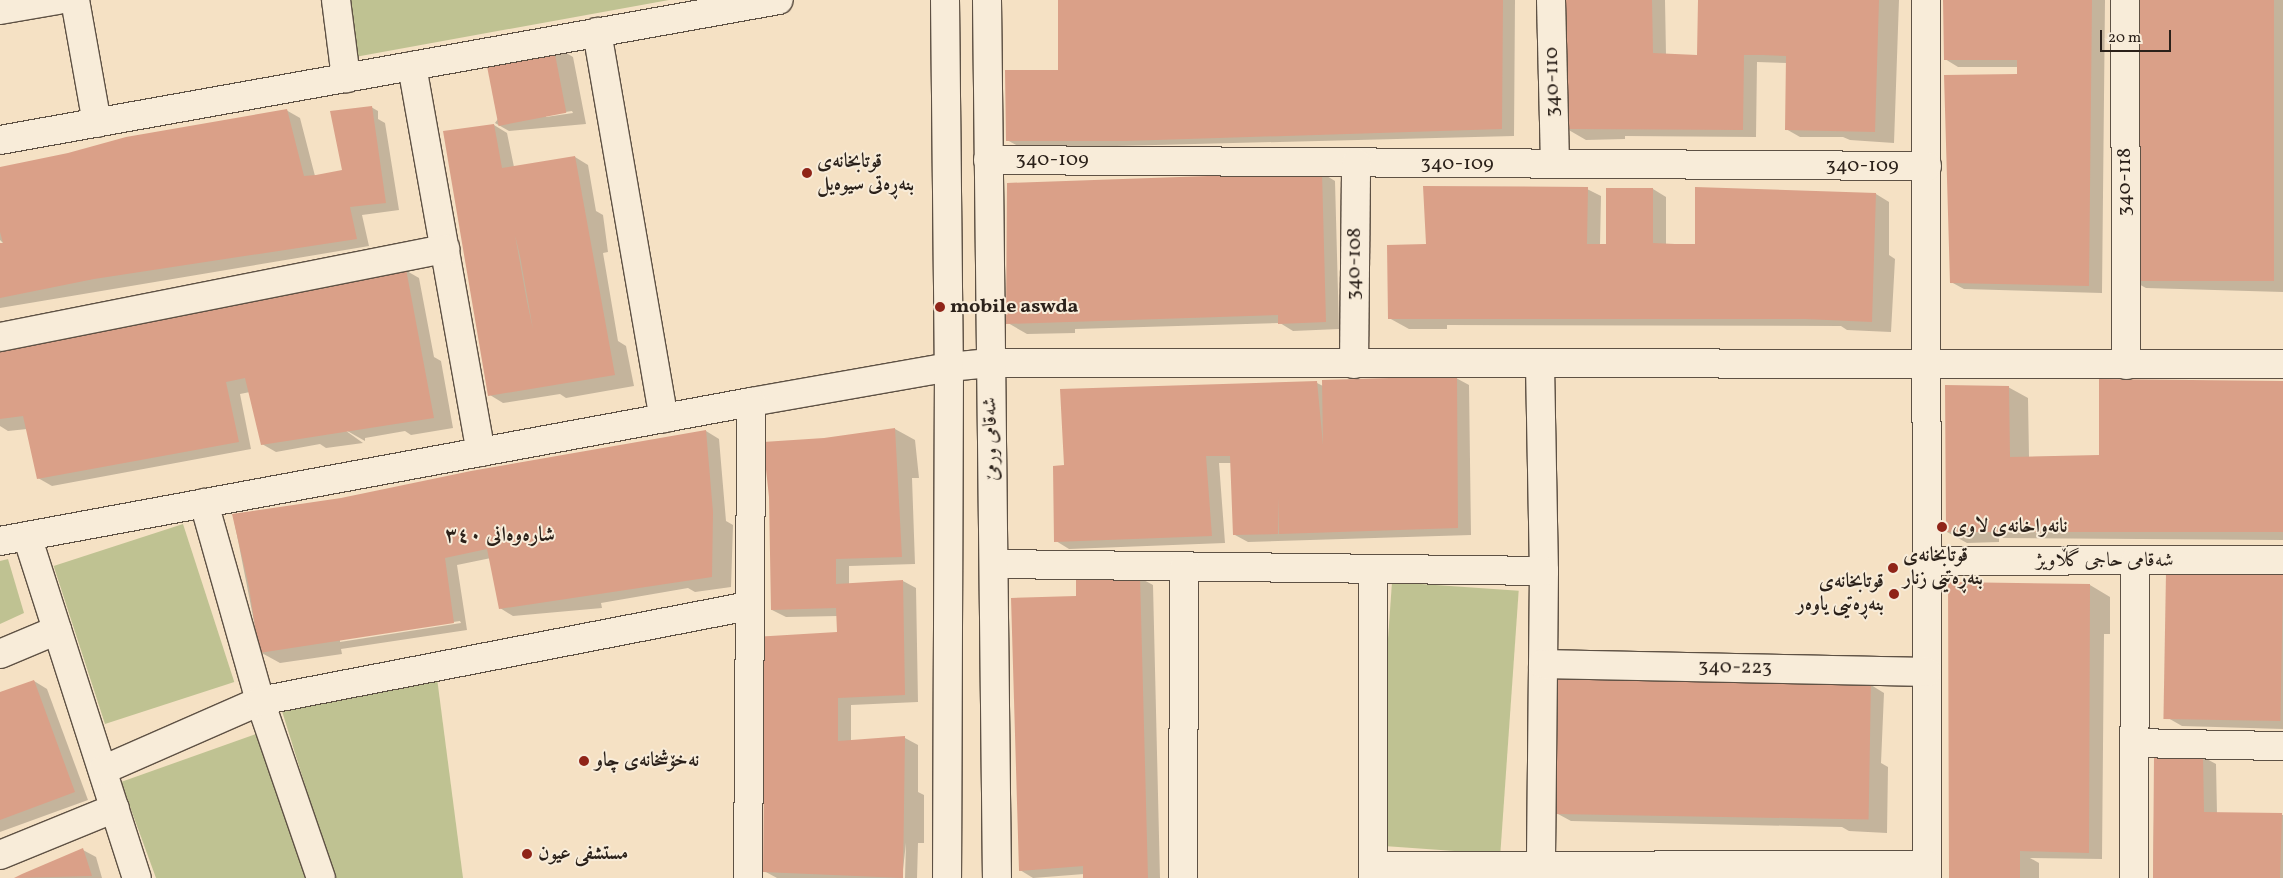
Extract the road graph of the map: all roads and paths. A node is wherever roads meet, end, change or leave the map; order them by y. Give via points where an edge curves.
1 (58, 0) edge
2 (75, 0) edge
3 (336, 0) edge
4 (779, 0) edge
5 (944, 0) edge
6 (987, 0) edge
7 (1550, 0) edge
8 (1926, 0) edge
9 (2125, 0) edge
10 (730, 4) edge
11 (0, 10) edge
12 (597, 32) junction
13 (412, 66) junction
14 (346, 78) junction
15 (97, 123) junction
16 (0, 140) edge
17 (988, 160) junction
18 (1356, 163) junction
19 (1555, 164) junction
20 (1927, 166) junction
21 (445, 249) junction
22 (0, 337) edge
23 (990, 363) junction
24 (1354, 364) junction
25 (1540, 364) junction
26 (2283, 364) edge
27 (1927, 365) junction
28 (2126, 365) junction
29 (950, 367) junction
30 (751, 402) junction
31 (664, 418) junction
32 (481, 452) junction
33 (204, 503) junction
34 (27, 536) junction
35 (0, 541) edge
36 (2283, 560) edge
37 (1927, 561) junction
38 (2135, 561) junction
39 (996, 564) junction
40 (1184, 567) junction
41 (1373, 569) junction
42 (1544, 571) junction
43 (748, 606) junction
44 (57, 630) junction
45 (0, 654) edge
46 (1543, 664) junction
47 (1927, 672) junction
48 (260, 701) junction
49 (2134, 743) junction
50 (2283, 746) edge
51 (103, 770) junction
52 (115, 808) junction
53 (0, 855) edge
54 (1542, 866) junction
55 (1373, 872) edge
56 (1721, 872) edge
57 (1927, 872) edge
58 (137, 878) edge
59 (321, 878) edge
60 (748, 878) edge
61 (947, 878) edge
62 (997, 878) edge
63 (1183, 878) edge
64 (2134, 878) edge

1 - 11 street
2 - 15 street
3 - 14 street
4 - 10 street
5 - 29 street, شەقامی ورمێ
6 - 17 street, شەقامی ورمێ
7 - 19 street, 340-110
8 - 20 street
9 - 28 street, 340-118
10 - 12 street
12 - 13 street
12 - 31 street
13 - 14 street
13 - 21 street
14 - 15 street
15 - 16 street
17 - 18 street, 340-109
17 - 23 street, شەقامی ورمێ
18 - 19 street, 340-109
18 - 24 street, 340-108
19 - 20 street, 340-109
20 - 27 street
21 - 22 street
21 - 32 street
23 - 24 street
23 - 29 street
23 - 39 street, شەقامی ورمێ
24 - 25 street
25 - 27 street
25 - 42 street
26 - 28 street
27 - 28 street
27 - 37 street
29 - 30 street
29 - 61 street, شەقامی ورمێ
30 - 31 street
30 - 43 street
31 - 32 street
32 - 33 street
33 - 34 street
33 - 48 street
34 - 35 street
34 - 44 street
36 - 38 street, شەقامی حاجی گڵاویژ
37 - 38 street, شەقامی حاجی گڵاویژ
37 - 47 street
38 - 49 street
39 - 40 street
39 - 62 street, شەقامی ورمێ
40 - 41 street
40 - 63 street
41 - 42 street
41 - 55 street
42 - 46 street
43 - 48 street
43 - 60 street
44 - 45 street
44 - 51 street
46 - 47 street, 340-223
46 - 54 street
47 - 57 street
48 - 51 street
48 - 59 street
49 - 50 street
49 - 64 street
51 - 52 street
52 - 53 street
52 - 58 street
54 - 55 street
54 - 56 street
56 - 57 street

